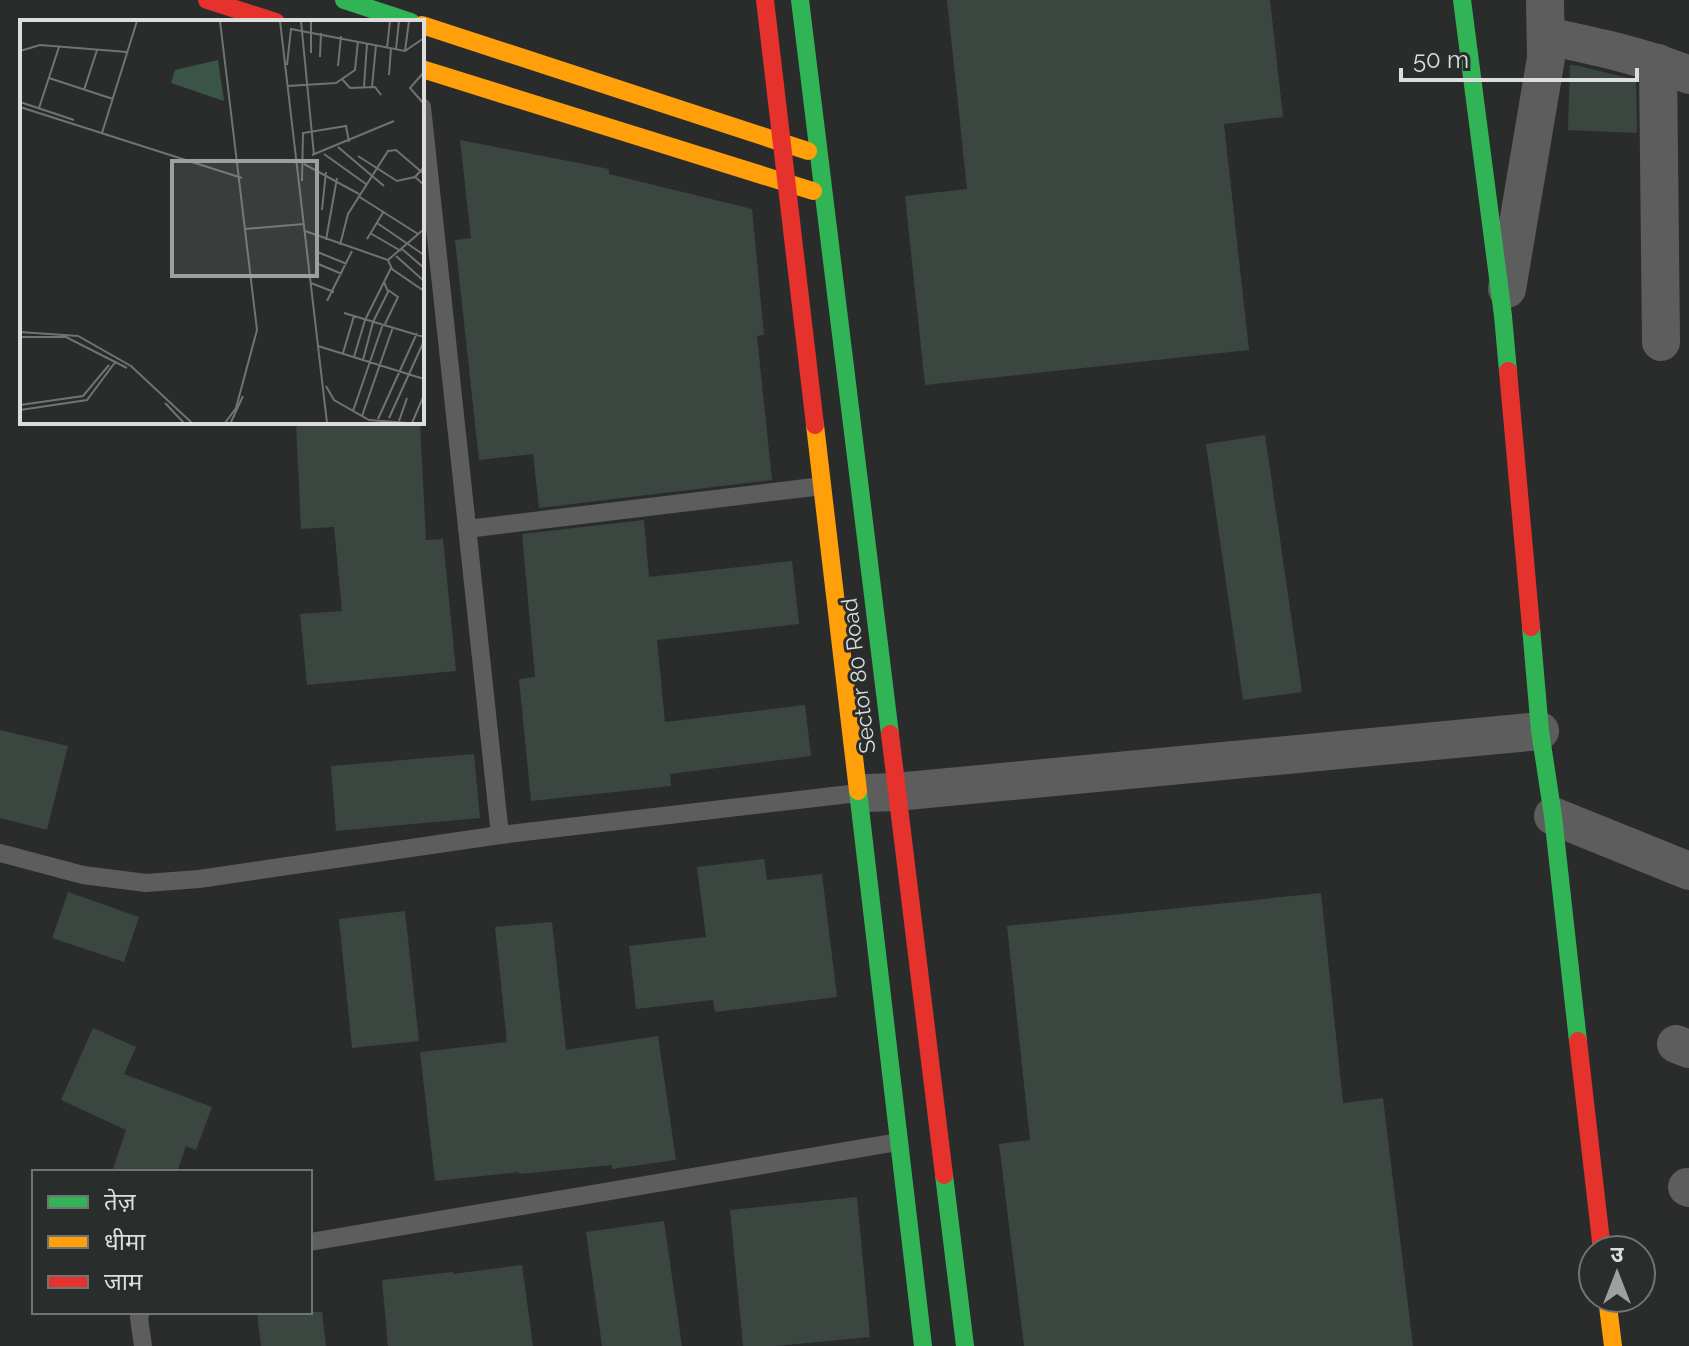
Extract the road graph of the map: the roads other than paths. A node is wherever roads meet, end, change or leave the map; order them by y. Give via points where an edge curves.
1 (207, 0) edge
2 (344, 0) edge
3 (765, 0) edge
4 (800, 0) edge
5 (1462, 0) edge
6 (1545, 18) edge
7 (270, 20) edge
8 (405, 20) edge
9 (424, 26) edge
10 (1674, 69) edge
11 (424, 70) edge
12 (424, 126) edge
13 (783, 143) junction
14 (819, 154) junction
15 (788, 184) junction
16 (823, 194) junction
17 (1503, 316) junction
18 (1661, 342) dead end
19 (822, 486) junction
20 (467, 529) junction
21 (1540, 731) junction
22 (896, 792) junction
23 (858, 793) junction
24 (1553, 816) junction
25 (500, 835) junction
26 (0, 853) edge
27 (1689, 871) edge
28 (898, 1142) junction
29 (1600, 1234) edge
30 (312, 1242) edge
31 (140, 1314) edge
32 (1609, 1314) edge
33 (143, 1346) edge
34 (923, 1346) edge
35 (965, 1346) edge
36 (1613, 1346) edge

1 - 7 street
2 - 8 street
3 - 13 street, Sector 80 Road
4 - 14 street, Sector 80 Road
5 - 17 street
6 - 10 street
6 - 17 street via 1546,58
9 - 13 street
10 - 18 street
11 - 15 street
12 - 20 lane
13 - 14 street
13 - 15 street, Sector 80 Road
14 - 16 street, Sector 80 Road
15 - 16 street
15 - 19 street, Sector 80 Road
16 - 22 street, Sector 80 Road
17 - 21 street
19 - 20 lane
19 - 23 street, Sector 80 Road
20 - 25 lane
21 - 22 street
21 - 24 street
22 - 23 street
22 - 35 street, Sector 80 Road
23 - 25 lane
23 - 28 street, Sector 80 Road
24 - 27 street
24 - 29 street
25 - 26 lane via 146,883 83,875
28 - 30 lane
28 - 34 street, Sector 80 Road
31 - 33 lane
32 - 36 street

